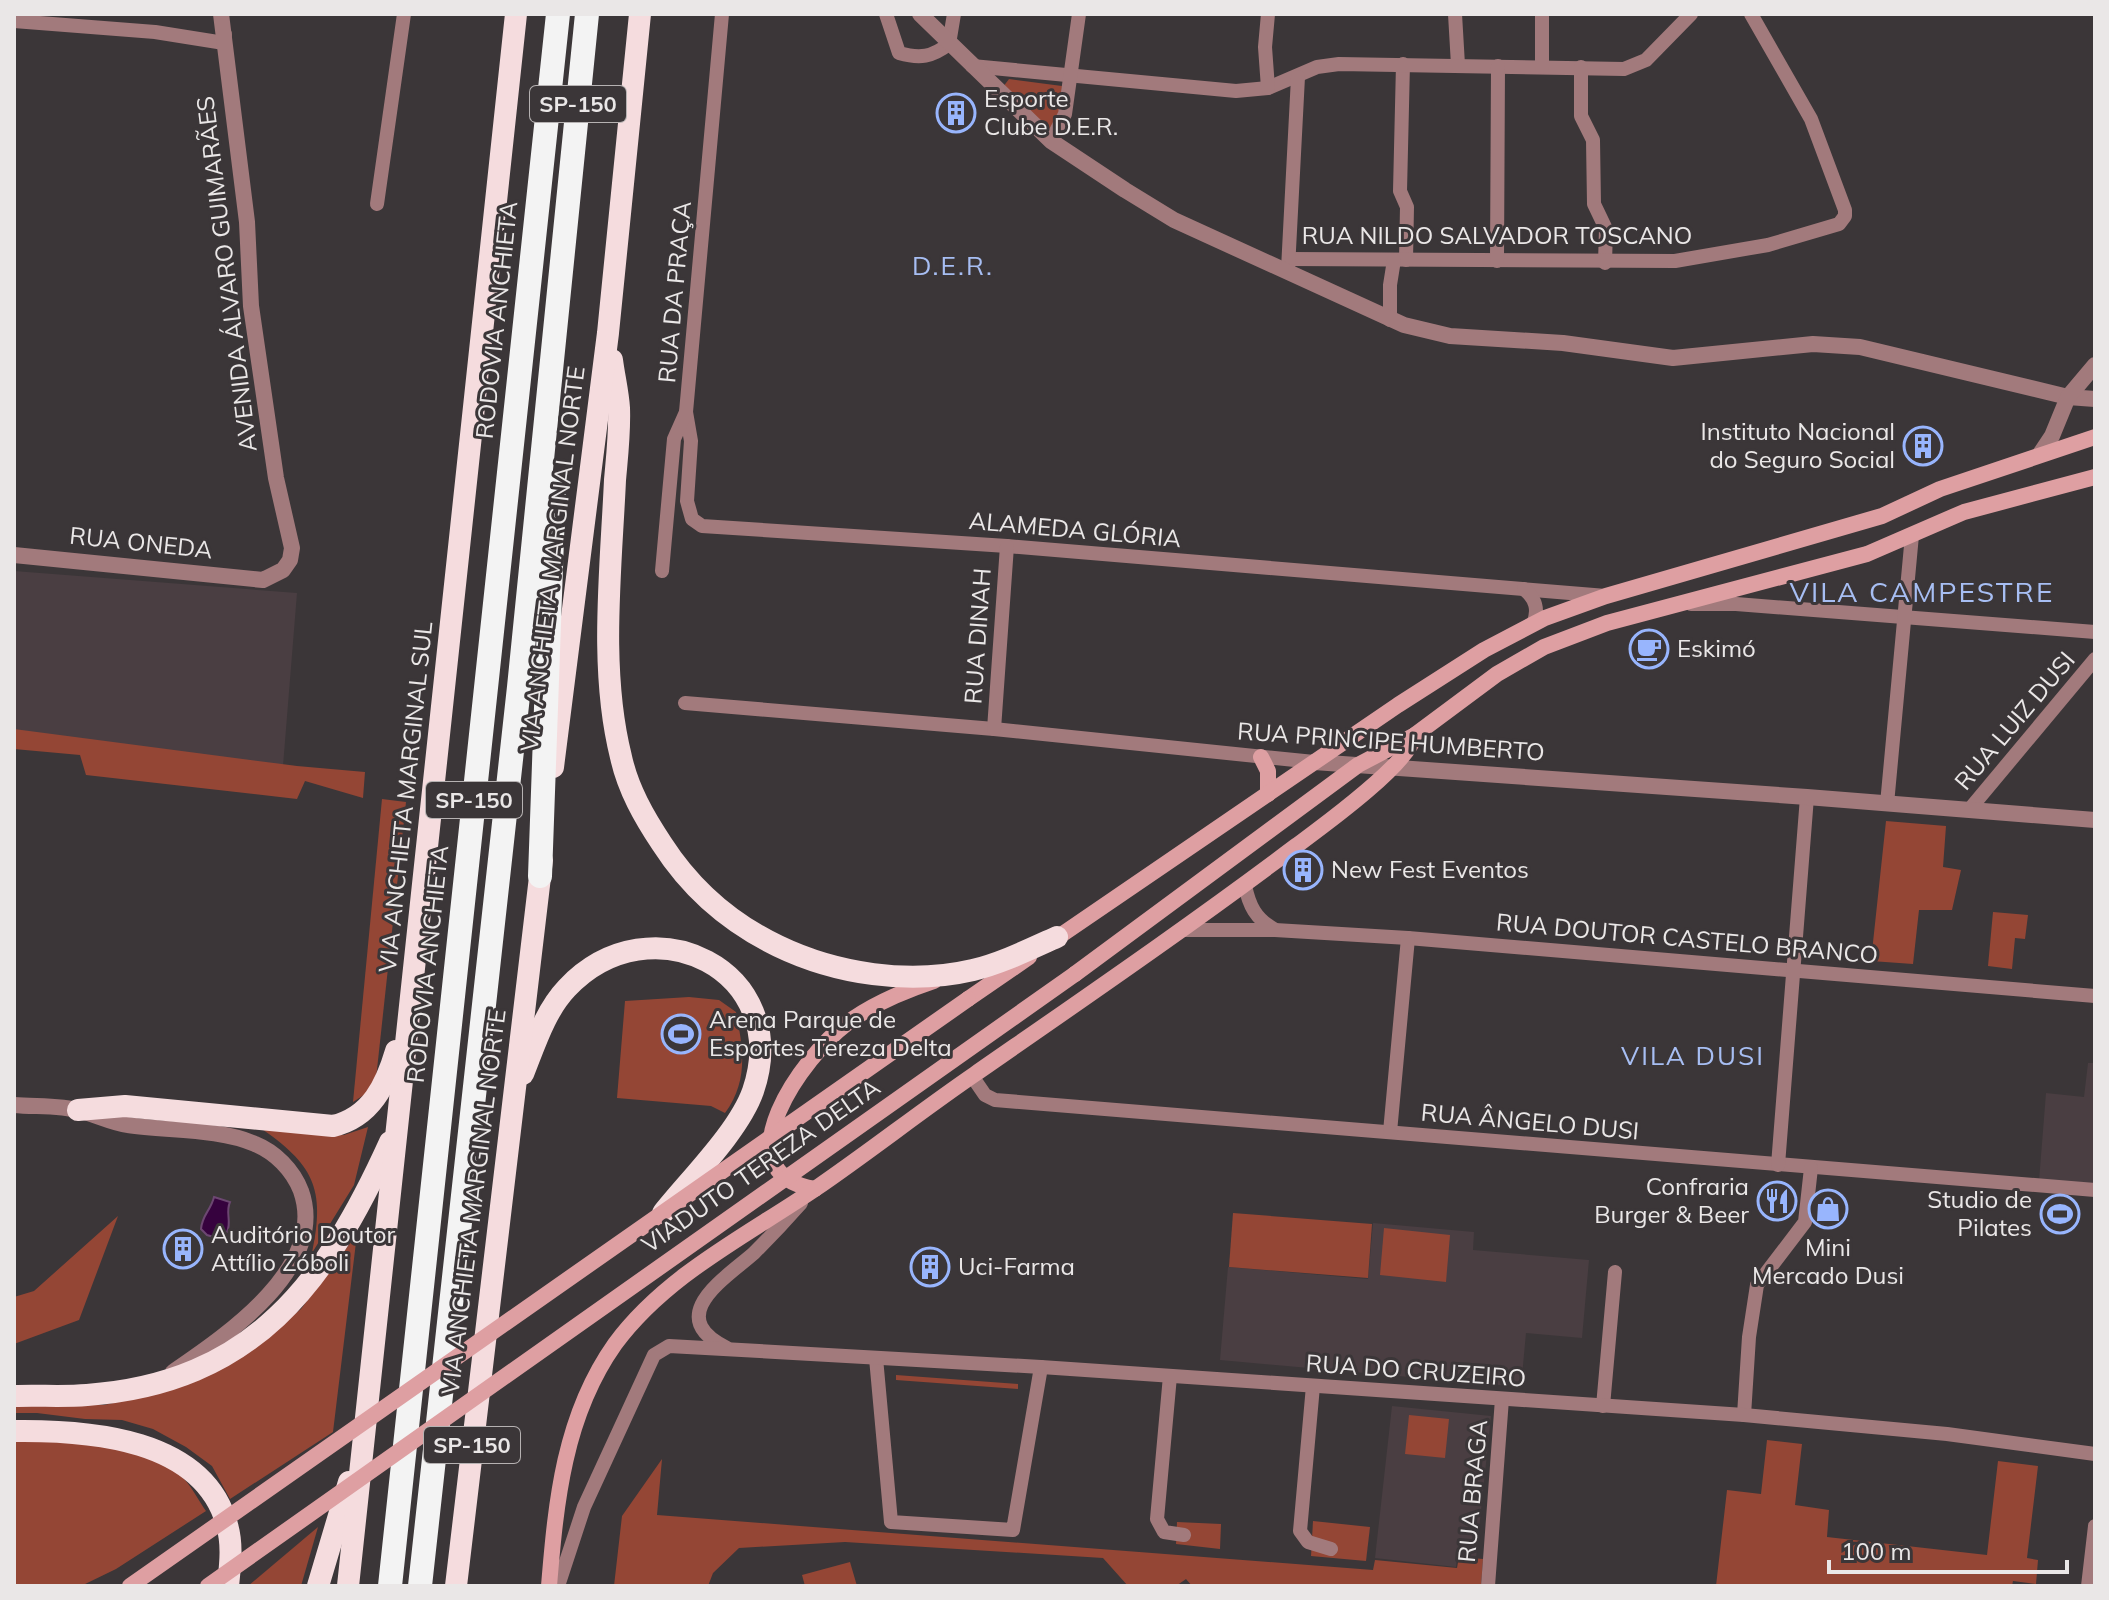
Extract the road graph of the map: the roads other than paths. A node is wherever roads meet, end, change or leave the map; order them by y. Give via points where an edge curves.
1 (221, 14) edge
2 (228, 14) edge
3 (404, 14) edge
4 (516, 14) edge
5 (558, 14) edge
6 (587, 14) edge
7 (640, 14) edge
8 (722, 14) edge
9 (886, 14) edge
10 (920, 14) edge
11 (954, 14) edge
12 (1079, 14) edge
13 (1268, 14) edge
14 (1455, 14) edge
15 (1542, 14) edge
16 (1691, 14) edge
17 (1751, 14) edge
18 (14, 21) edge
19 (224, 43) junction
20 (949, 44) junction
21 (1403, 64) junction
22 (1458, 65) junction
23 (972, 66) junction
24 (1498, 66) junction
25 (1542, 67) junction
26 (1581, 67) junction
27 (1072, 74) junction
28 (1298, 77) junction
29 (1268, 88) junction
30 (1051, 141) junction
31 (568, 193) junction
32 (377, 204) dead end
33 (1400, 260) junction
34 (1497, 261) junction
35 (1605, 263) junction
36 (1288, 266) junction
37 (1390, 320) junction
38 (608, 333) junction
39 (2095, 365) edge
40 (2068, 397) junction
41 (2095, 399) edge
42 (686, 412) junction
43 (2095, 437) edge
44 (2040, 454) junction
45 (2095, 477) edge
46 (1912, 535) junction
47 (1007, 546) junction
48 (14, 555) edge
49 (662, 571) dead end
50 (263, 580) joint
51 (1524, 589) junction
52 (1606, 596) junction
53 (1678, 604) junction
54 (1903, 618) junction
55 (1533, 624) junction
56 (2095, 632) edge
57 (2095, 659) edge
58 (685, 703) dead end
59 (994, 729) junction
60 (1415, 735) junction
61 (1261, 757) junction
62 (1314, 762) junction
63 (1358, 765) junction
64 (1394, 766) junction
65 (1268, 794) junction
66 (1807, 797) junction
67 (1887, 804) junction
68 (1969, 810) junction
69 (2095, 820) edge
70 (540, 876) junction
71 (1245, 885) junction
72 (1184, 930) junction
73 (1275, 930) junction
74 (1057, 937) junction
75 (1408, 938) junction
76 (1794, 970) junction
77 (959, 972) junction
78 (412, 984) junction
79 (2095, 996) edge
80 (972, 1076) junction
81 (14, 1105) edge
82 (511, 1105) junction
83 (78, 1110) junction
84 (398, 1123) junction
85 (1390, 1132) junction
86 (1778, 1165) junction
87 (1811, 1168) junction
88 (815, 1189) junction
89 (2095, 1190) edge
90 (663, 1213) junction
91 (1615, 1272) dead end
92 (731, 1350) junction
93 (876, 1358) junction
94 (1041, 1367) junction
95 (1170, 1376) junction
96 (159, 1382) junction
97 (1313, 1386) junction
98 (14, 1396) edge
99 (1502, 1399) junction
100 (1603, 1406) junction
101 (1744, 1415) junction
102 (365, 1427) junction
103 (14, 1431) edge
104 (2095, 1454) edge
105 (2095, 1526) edge
106 (2094, 1534) edge
107 (1184, 1535) dead end
108 (1331, 1549) dead end
109 (130, 1586) edge
110 (208, 1586) edge
111 (228, 1586) edge
112 (318, 1586) edge
113 (348, 1586) edge
114 (390, 1586) edge
115 (420, 1586) edge
116 (456, 1586) edge
117 (549, 1586) edge
118 (558, 1586) edge
119 (1488, 1586) edge
120 (2088, 1586) edge

1 - 19 street, AVENIDA ÁLVARO GUIMARÃES
2 - 19 street, AVENIDA ÁLVARO GUIMARÃES
3 - 32 street
4 - 78 highway, VIA ANCHIETA MARGINAL SUL / SP-150
5 - 114 highway, RODOVIA ANCHIETA / SP-150
6 - 31 highway, SP-150
7 - 38 highway, VIA ANCHIETA MARGINAL NORTE / SP-150
8 - 42 street, RUA DA PRAÇA
9 - 20 street via 899,53 917,58
10 - 20 street
11 - 20 street
12 - 27 street
13 - 29 street
14 - 22 street
15 - 25 street
16 - 26 street via 1636,66
17 - 35 street, RUA NILDO SALVADOR TOSCANO via 1811,119 1845,210 1843,220 1768,245 1708,257
18 - 19 street
19 - 50 street, AVENIDA ÁLVARO GUIMARÃES via 247,222 251,306 276,478 292,548 283,570
20 - 23 street
21 - 22 street
21 - 28 street via 1339,64
21 - 33 street via 1400,191 1407,207
22 - 24 street
23 - 27 street
23 - 30 street
24 - 25 street
24 - 34 street
25 - 26 street
26 - 35 street via 1581,116 1593,140 1594,204 1606,229
27 - 29 street via 1236,91
27 - 30 street via 1065,114
28 - 29 street
28 - 36 street
30 - 36 street via 1174,220
31 - 70 highway via 570,308 555,475
31 - 115 highway, SP-150
33 - 34 street, RUA NILDO SALVADOR TOSCANO
33 - 36 street, RUA NILDO SALVADOR TOSCANO
33 - 37 street via 1390,285
34 - 35 street, RUA NILDO SALVADOR TOSCANO
36 - 37 street
37 - 40 street via 1450,336 1563,343 1673,358 1837,344
38 - 70 highway, VIA ANCHIETA MARGINAL NORTE / SP-150
38 - 77 highway via 619,408 609,612 611,693 621,759 645,818 693,885 767,941 808,960 852,970 897,975
39 - 40 street
40 - 41 street
40 - 44 street
42 - 47 street, ALAMEDA GLÓRIA via 691,441 687,501 697,524
42 - 49 street, RUA DA PRAÇA via 674,439
43 - 44 main road, VIADUTO TEREZA DELTA
44 - 52 main road, VIADUTO TEREZA DELTA via 1882,516
45 - 46 main road via 1964,512
46 - 53 main road via 1867,554
46 - 54 street
47 - 51 street, ALAMEDA GLÓRIA
47 - 59 street, RUA DINAH
48 - 50 street, RUA ONEDA
51 - 52 street, ALAMEDA GLÓRIA
51 - 55 street via 1536,607
52 - 55 main road, VIADUTO TEREZA DELTA
53 - 54 street
53 - 60 main road via 1544,647 1497,674
54 - 56 street
54 - 67 street
55 - 62 main road, VIADUTO TEREZA DELTA via 1484,650
57 - 68 street, RUA LUIZ DUSI
58 - 59 street, RUA PRINCIPE HUMBERTO
59 - 61 street, RUA PRINCIPE HUMBERTO
60 - 63 main road, VIADUTO TEREZA DELTA
60 - 64 main road
61 - 62 street, RUA PRINCIPE HUMBERTO
61 - 65 main road via 1268,771
62 - 63 street, RUA PRINCIPE HUMBERTO
62 - 65 main road, VIADUTO TEREZA DELTA
63 - 64 street, RUA PRINCIPE HUMBERTO
63 - 110 main road, VIADUTO TEREZA DELTA, bridge via 1075,974
64 - 66 street, RUA PRINCIPE HUMBERTO
64 - 71 main road
65 - 74 main road, VIADUTO TEREZA DELTA
66 - 67 street, RUA PRINCIPE HUMBERTO
66 - 76 street
67 - 68 street, RUA PRINCIPE HUMBERTO
68 - 69 street, RUA PRINCIPE HUMBERTO
70 - 82 highway, VIA ANCHIETA MARGINAL NORTE / SP-150
71 - 72 main road
71 - 73 street via 1253,911
72 - 73 street, RUA DOUTOR CASTELO BRANCO
72 - 80 main road
73 - 75 street, RUA DOUTOR CASTELO BRANCO
74 - 77 highway
74 - 90 main road, VIADUTO TEREZA DELTA, bridge
75 - 76 street, RUA DOUTOR CASTELO BRANCO
75 - 85 street
76 - 79 street, RUA DOUTOR CASTELO BRANCO
76 - 86 street
77 - 88 main road via 866,1011 823,1045 798,1075 778,1110 773,1156 791,1182
78 - 83 highway via 383,1089 361,1113 339,1124 125,1106
78 - 84 highway, VIA ANCHIETA MARGINAL SUL / SP-150
80 - 85 street, RUA ÂNGELO DUSI via 995,1100
80 - 88 main road
81 - 83 street
82 - 90 highway, bridge via 561,995 603,960 656,947 682,951 722,971 743,992 756,1020 753,1091 737,1121
82 - 116 highway, VIA ANCHIETA MARGINAL NORTE / SP-150
83 - 96 street via 124,1125 229,1136 257,1145 292,1174 305,1205 304,1240 284,1276 222,1336
84 - 96 highway via 349,1226 290,1305 232,1352
84 - 102 highway, VIA ANCHIETA MARGINAL SUL / SP-150
85 - 86 street, RUA ÂNGELO DUSI
86 - 87 street, RUA ÂNGELO DUSI
87 - 89 street, RUA ÂNGELO DUSI
87 - 101 street via 1805,1222 1757,1285
88 - 92 street via 702,1302 705,1330
88 - 117 main road via 683,1276 616,1343 588,1390 570,1437 557,1496
90 - 109 main road, VIADUTO TEREZA DELTA, bridge
91 - 100 street
92 - 93 street, RUA DO CRUZEIRO
92 - 118 street, RUA DO CRUZEIRO via 669,1346 654,1355 584,1507
93 - 94 street, RUA DO CRUZEIRO
93 - 94 street via 891,1522 1013,1530
94 - 95 street, RUA DO CRUZEIRO
95 - 97 street, RUA DO CRUZEIRO
95 - 107 street via 1157,1519 1164,1532
96 - 98 highway via 86,1395
97 - 99 street, RUA DO CRUZEIRO
97 - 108 street via 1299,1524 1308,1542
99 - 100 street, RUA DO CRUZEIRO
99 - 119 street, RUA BRAGA
100 - 101 street, RUA DO CRUZEIRO
101 - 104 street, RUA DO CRUZEIRO
102 - 112 highway
102 - 113 highway, VIA ANCHIETA MARGINAL SUL / SP-150
103 - 111 highway via 125,1442 157,1451 189,1469 214,1496 227,1523
105 - 106 street
106 - 120 street

